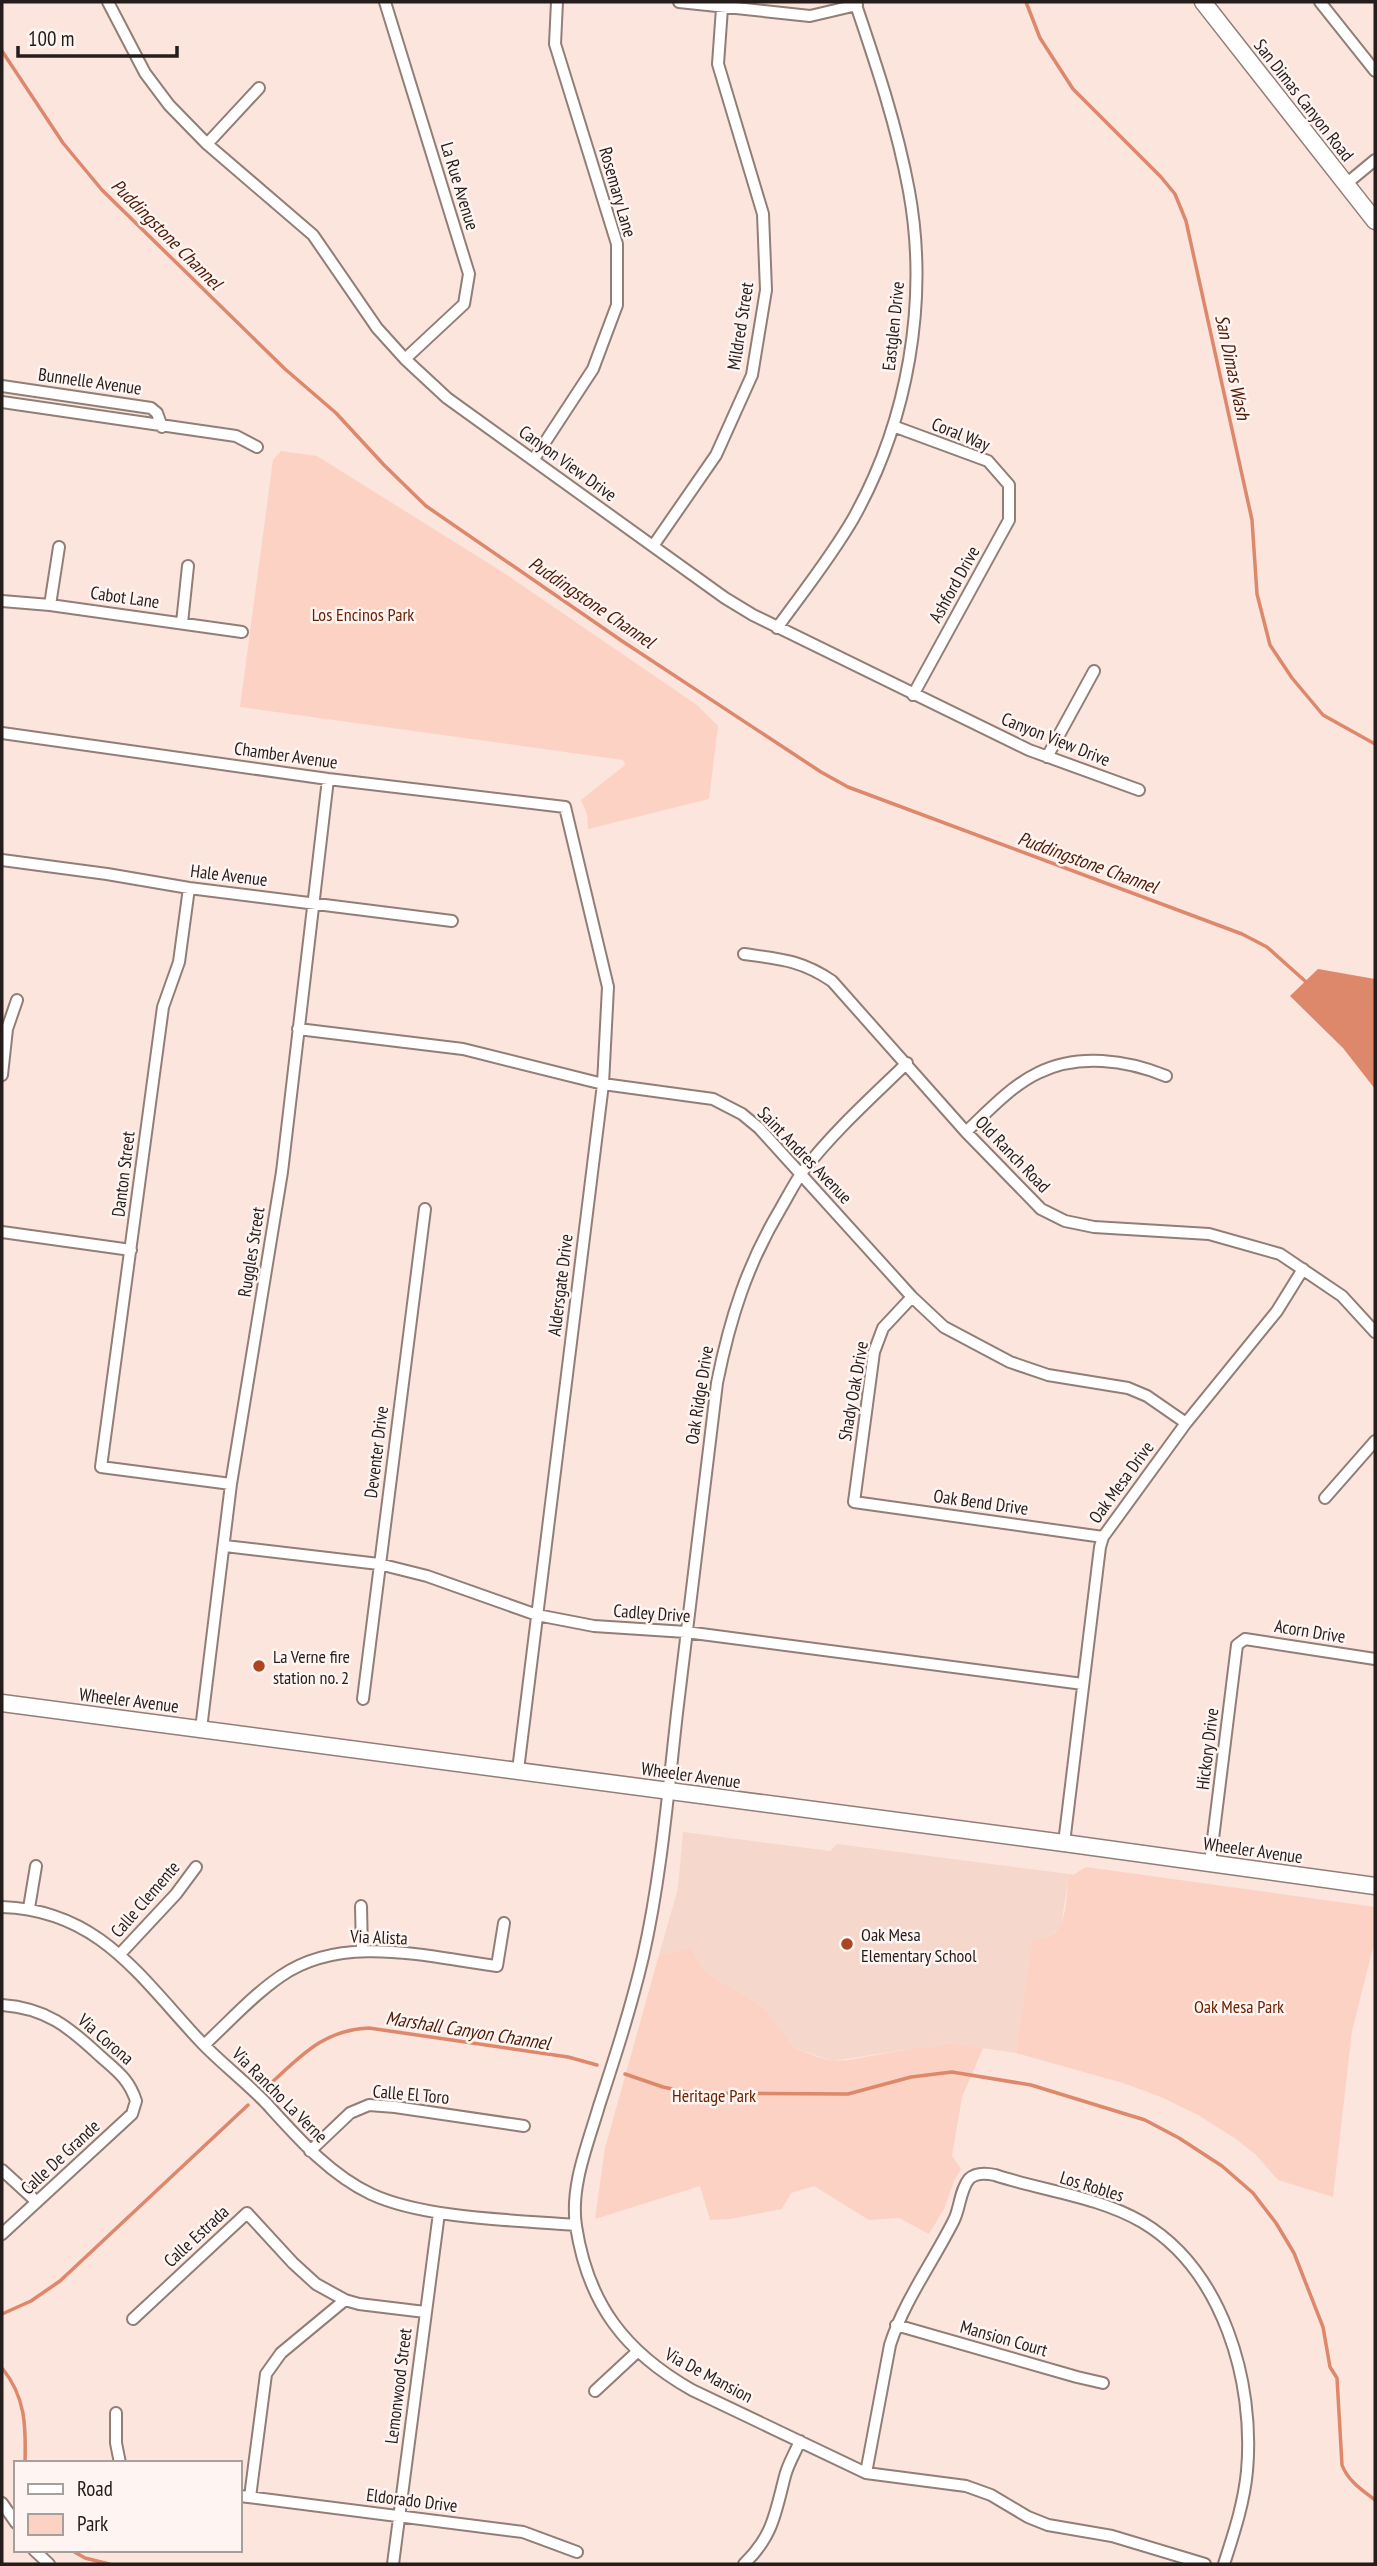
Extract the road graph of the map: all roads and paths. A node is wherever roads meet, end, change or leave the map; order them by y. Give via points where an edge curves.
1 (108, 2) edge
2 (385, 2) edge
3 (557, 2) edge
4 (679, 2) edge
5 (1203, 2) edge
6 (856, 4) edge
7 (1326, 4) edge
8 (722, 8) junction
9 (1375, 71) edge
10 (260, 88) dead end
11 (207, 144) junction
12 (1375, 160) edge
13 (1346, 184) junction
14 (1375, 220) edge
15 (405, 359) junction
16 (2, 386) edge
17 (2, 402) edge
18 (162, 426) junction
19 (893, 426) junction
20 (257, 447) dead end
21 (534, 459) junction
22 (1009, 485) joint
23 (653, 546) junction
24 (60, 547) dead end
25 (188, 566) dead end
26 (2, 601) edge
27 (50, 604) junction
28 (182, 623) junction
29 (777, 628) junction
30 (242, 632) dead end
31 (1094, 671) dead end
32 (913, 695) junction
33 (2, 733) edge
34 (1047, 757) junction
35 (328, 779) junction
36 (1139, 790) dead end
37 (565, 807) joint
38 (2, 860) edge
39 (189, 888) junction
40 (313, 903) junction
41 (452, 921) dead end
42 (744, 954) dead end
43 (17, 999) dead end
44 (299, 1029) junction
45 (907, 1063) junction
46 (2, 1075) edge
47 (1166, 1076) dead end
48 (603, 1084) junction
49 (966, 1132) junction
50 (801, 1173) junction
51 (425, 1209) dead end
52 (2, 1232) edge
53 (131, 1250) junction
54 (1303, 1269) junction
55 (912, 1297) junction
56 (1375, 1332) edge
57 (1186, 1423) junction
58 (1375, 1441) edge
59 (231, 1484) junction
60 (1325, 1498) dead end
61 (854, 1502) joint
62 (1103, 1537) junction
63 (225, 1546) junction
64 (379, 1564) junction
65 (537, 1615) junction
66 (686, 1632) junction
67 (1240, 1641) joint
68 (1375, 1659) edge
69 (1083, 1684) junction
70 (363, 1699) dead end
71 (2, 1703) edge
72 (201, 1729) junction
73 (518, 1770) junction
74 (668, 1791) junction
75 (1064, 1843) junction
76 (1210, 1863) junction
77 (36, 1866) dead end
78 (196, 1867) dead end
79 (1375, 1886) edge
80 (361, 1906) dead end
81 (2, 1907) edge
82 (29, 1908) junction
83 (504, 1923) dead end
84 (362, 1951) junction
85 (120, 1954) junction
86 (2, 2005) edge
87 (204, 2045) junction
88 (136, 2101) joint
89 (524, 2126) dead end
90 (310, 2151) junction
91 (2, 2170) edge
92 (37, 2203) junction
93 (439, 2213) junction
94 (576, 2225) junction
95 (2, 2234) edge
96 (345, 2300) junction
97 (425, 2312) junction
98 (133, 2319) dead end
99 (896, 2325) junction
100 (636, 2353) junction
101 (1102, 2382) dead end
102 (596, 2391) dead end
103 (116, 2413) dead end
104 (800, 2441) junction
105 (120, 2461) edge
106 (866, 2473) junction
107 (245, 2496) edge
108 (2, 2504) edge
109 (400, 2516) junction
110 (14, 2520) edge
111 (36, 2552) edge
112 (577, 2552) dead end
113 (49, 2564) edge
114 (393, 2564) edge
115 (744, 2564) edge
116 (1205, 2564) edge
117 (1224, 2564) edge

1 - 11 street, Canyon View Drive via 145,73
2 - 15 street, La Rue Avenue via 469,274 464,304
3 - 21 street, Rosemary Lane via 555,44 617,244 617,305 593,369
4 - 8 street
5 - 13 main road, San Dimas Canyon Road
6 - 8 street via 810,16
6 - 19 street, Eastglen Drive via 899,142 916,244 914,326
7 - 9 street
8 - 23 street, Mildred Street via 718,64 763,214 766,290 752,375 722,443
10 - 11 street
11 - 15 street, Canyon View Drive via 313,235 377,328
12 - 13 street
13 - 14 main road, San Dimas Canyon Road
15 - 21 street, Canyon View Drive via 447,398
16 - 18 street, Bunnelle Avenue via 151,408
17 - 18 street, Bunnelle Avenue
18 - 20 street, Bunnelle Avenue via 236,436
19 - 22 street, Coral Way via 988,461
19 - 29 street, Eastglen Drive via 854,516
21 - 23 street, Canyon View Drive
22 - 32 street, Ashford Drive via 1009,520
23 - 29 street, Canyon View Drive via 725,598
24 - 27 street
25 - 28 street
26 - 27 street, Cabot Lane
27 - 28 street, Cabot Lane
28 - 30 street, Cabot Lane
29 - 32 street, Canyon View Drive
31 - 34 street
32 - 34 street, Canyon View Drive
33 - 35 street, Chamber Avenue
34 - 36 street, Canyon View Drive
35 - 37 street, Chamber Avenue
35 - 40 street, Ruggles Street
37 - 48 street, Aldersgate Drive via 608,987
38 - 39 street, Hale Avenue
39 - 40 street, Hale Avenue
39 - 53 street, Danton Street via 179,962 163,1007
40 - 41 street, Hale Avenue
40 - 44 street, Ruggles Street
42 - 45 street, Old Ranch Road via 813,968 832,981
43 - 46 street
44 - 48 street, Saint Andres Avenue via 463,1049
44 - 59 street, Ruggles Street via 282,1172
45 - 49 street, Old Ranch Road
45 - 50 street, Oak Ridge Drive
47 - 49 street via 1140,1065 1062,1063 1018,1086
48 - 50 street, Saint Andres Avenue via 713,1099 759,1128
48 - 65 street, Aldersgate Drive
49 - 54 street, Old Ranch Road via 1041,1209 1065,1221 1209,1234 1280,1254
50 - 55 street, Saint Andres Avenue
50 - 66 street, Oak Ridge Drive via 766,1233 728,1326 716,1383
51 - 64 street, Deventer Drive
52 - 53 street
53 - 59 street, Danton Street via 101,1467
54 - 56 street, Old Ranch Road via 1342,1296
54 - 57 street, Oak Mesa Drive via 1276,1311
55 - 57 street, Saint Andres Avenue via 944,1327 1010,1362 1048,1375 1128,1388
55 - 61 street, Shady Oak Drive via 883,1328 874,1352
57 - 62 street, Oak Mesa Drive
58 - 60 street
59 - 63 street, Ruggles Street
61 - 62 street, Oak Bend Drive
62 - 69 street, Oak Mesa Drive
63 - 64 street, Cadley Drive
63 - 72 street, Ruggles Street
64 - 65 street, Cadley Drive
64 - 70 street, Deventer Drive
65 - 66 street, Cadley Drive via 594,1626
65 - 73 street, Aldersgate Drive
66 - 69 street, Cadley Drive
66 - 74 street, Oak Ridge Drive
67 - 68 street, Acorn Drive
67 - 76 street, Hickory Drive
69 - 75 street, Oak Mesa Drive
71 - 72 main road, Wheeler Avenue
72 - 73 main road, Wheeler Avenue
73 - 74 main road, Wheeler Avenue
74 - 75 main road, Wheeler Avenue
74 - 94 street, Via De Mansion via 643,1957 583,2158
75 - 76 main road, Wheeler Avenue
76 - 79 main road, Wheeler Avenue
77 - 82 street
78 - 85 street, Calle Clemente
80 - 84 street
81 - 82 street, Via Rancho La Verne
82 - 85 street, Via Rancho La Verne via 77,1923
83 - 84 street, Via Alista via 497,1966
84 - 87 street, Via Alista via 316,1959 279,1977
85 - 87 street, Via Rancho La Verne
86 - 88 street, Via Corona via 46,2014 69,2027 130,2083
87 - 90 street, Via Rancho La Verne
88 - 92 street, Calle De Grande via 132,2114
89 - 90 street, Calle El Toro via 369,2105 350,2113
90 - 93 street, Via Rancho La Verne via 372,2194
91 - 92 street
92 - 95 street, Calle De Grande
93 - 94 street, Via Rancho La Verne
93 - 97 street, Lemonwood Street
94 - 100 street, Via De Mansion via 592,2287
96 - 97 street
96 - 98 street, Calle Estrada via 316,2284 247,2213
96 - 107 street via 281,2353 266,2374
97 - 109 street, Lemonwood Street
99 - 101 street, Mansion Court
99 - 106 street, Los Robles
99 - 117 street, Los Robles via 972,2176 986,2174 1101,2204 1160,2234 1187,2261 1213,2299 1243,2391 1247,2471
100 - 102 street
100 - 104 street, Via De Mansion via 692,2390
103 - 105 street
104 - 106 street, Via De Mansion
104 - 115 street via 785,2473 769,2532
106 - 116 street, Via De Mansion via 966,2486 1048,2525 1112,2536
107 - 109 street, Eldorado Drive
108 - 110 street
109 - 112 street, Eldorado Drive via 523,2532
109 - 114 street, Lemonwood Street
111 - 113 street

